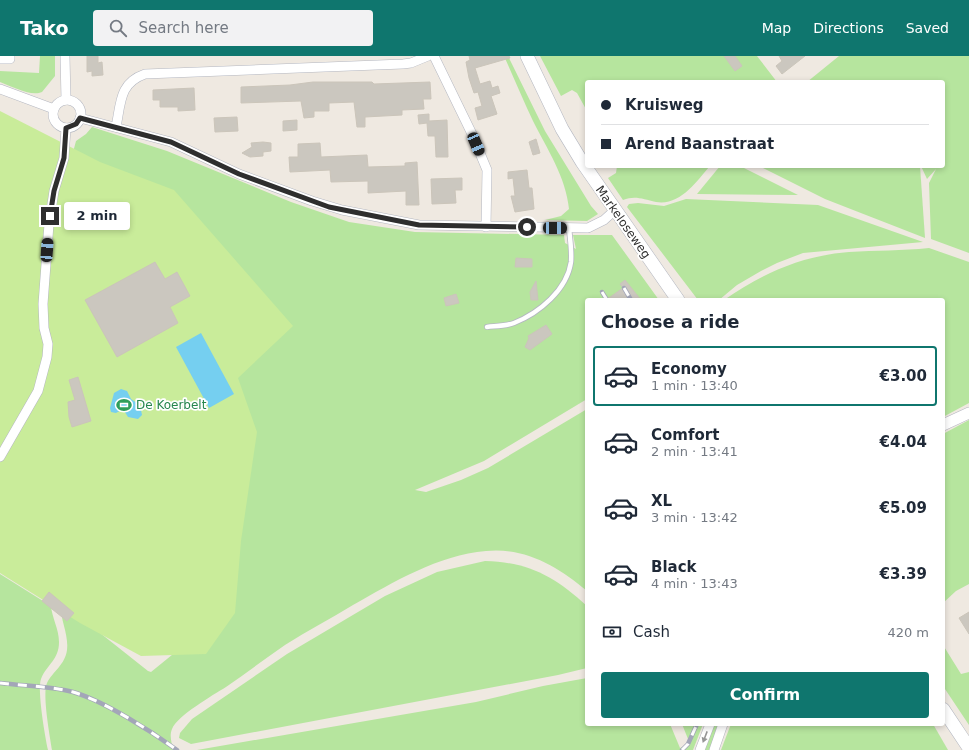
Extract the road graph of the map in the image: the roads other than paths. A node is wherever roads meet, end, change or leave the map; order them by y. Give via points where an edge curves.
1 (10, 56) edge
2 (65, 56) edge
3 (428, 56) edge
4 (434, 56) edge
5 (527, 56) edge
6 (0, 59) edge
7 (0, 89) edge
8 (66, 100) junction
9 (54, 109) junction
10 (80, 118) junction
11 (116, 127) junction
12 (66, 128) junction
13 (585, 166) edge
14 (586, 168) edge
15 (615, 210) junction
16 (486, 226) junction
17 (569, 228) junction
18 (677, 298) edge
19 (487, 327) dead end
20 (969, 413) edge
21 (945, 424) edge
22 (0, 457) edge
23 (945, 712) edge
24 (709, 726) edge
25 (722, 726) edge
26 (969, 748) edge
27 (700, 750) edge
28 (714, 750) edge

1 - 6 street via 10,59
2 - 8 street
3 - 11 street via 411,64 145,74 134,78 125,87
4 - 16 street via 472,134 486,170
5 - 13 main road, Markeloseweg via 562,128
7 - 9 street
8 - 9 street via 61,101
8 - 10 street via 76,104
9 - 12 street via 56,123
10 - 11 street
10 - 12 street via 76,124
11 - 16 street via 171,142 239,174 329,207 419,225
12 - 22 street via 64,158 54,191 49,224 43,311 48,344 47,357 38,391
14 - 15 main road, Markeloseweg
15 - 17 street via 593,226
15 - 18 main road, Markeloseweg
16 - 17 street
17 - 19 lane via 570,264 553,297 538,310 513,323
20 - 21 street
23 - 26 main road
24 -> 27 street
25 - 28 street

